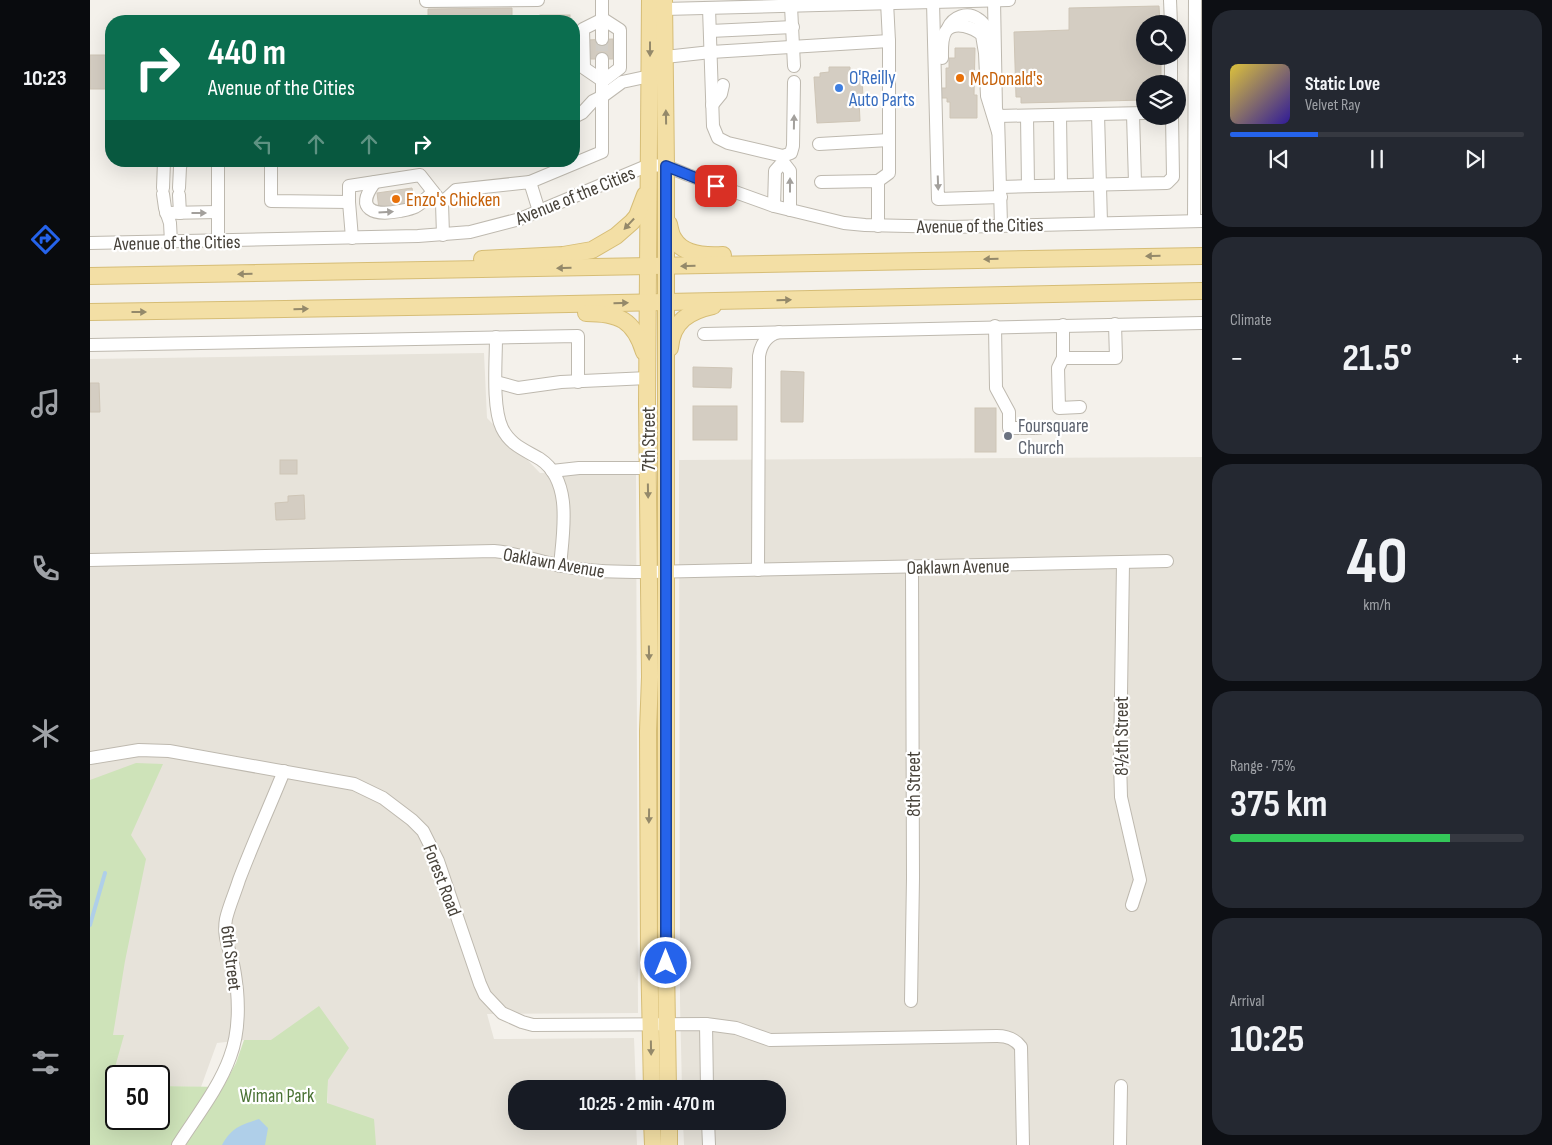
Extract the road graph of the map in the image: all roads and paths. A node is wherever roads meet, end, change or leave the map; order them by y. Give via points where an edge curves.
1 (538, 0) edge
2 (602, 0) edge
3 (650, 0) edge
4 (994, 0) edge
5 (1009, 0) edge
6 (1170, 0) edge
7 (426, 1) dead end
8 (887, 2) junction
9 (933, 2) junction
10 (664, 5) edge
11 (791, 6) junction
12 (709, 8) junction
13 (1197, 8) edge
14 (1171, 15) edge
15 (603, 19) junction
16 (793, 28) junction
17 (710, 31) junction
18 (602, 39) tunnel mouth
19 (889, 41) junction
20 (793, 47) junction
21 (711, 52) junction
22 (665, 57) junction
23 (602, 59) tunnel mouth
24 (711, 66) junction
25 (794, 66) dead end
26 (650, 76) junction
27 (603, 81) junction
28 (794, 82) dead end
29 (603, 96) junction
30 (712, 105) junction
31 (1186, 113) edge
32 (1195, 113) junction
33 (580, 114) edge
34 (1098, 114) junction
35 (1136, 114) edge
36 (1060, 115) junction
37 (998, 116) junction
38 (1026, 116) junction
39 (1138, 125) edge
40 (1172, 125) edge
41 (998, 132) junction
42 (936, 134) junction
43 (889, 140) junction
44 (819, 144) dead end
45 (783, 159) junction
46 (580, 161) edge
47 (666, 166) junction
48 (164, 167) edge
49 (180, 167) edge
50 (218, 167) edge
51 (271, 167) edge
52 (566, 167) edge
53 (650, 173) junction
54 (878, 181) junction
55 (375, 182) junction
56 (530, 182) junction
57 (821, 182) dead end
58 (1135, 183) junction
59 (1100, 184) junction
60 (1061, 185) junction
61 (1028, 186) junction
62 (433, 192) junction
63 (1000, 192) junction
64 (350, 202) junction
65 (442, 203) junction
66 (774, 206) junction
67 (790, 210) junction
68 (539, 211) junction
69 (666, 211) junction
70 (218, 212) junction
71 (166, 213) junction
72 (180, 213) junction
73 (1198, 221) edge
74 (1100, 223) junction
75 (1001, 225) junction
76 (878, 226) junction
77 (443, 235) junction
78 (352, 238) junction
79 (218, 241) junction
80 (171, 242) junction
81 (90, 243) edge
82 (1202, 256) edge
83 (905, 261) junction
84 (666, 266) junction
85 (648, 267) junction
86 (325, 272) junction
87 (90, 276) edge
88 (1202, 291) edge
89 (738, 300) junction
90 (647, 302) junction
91 (665, 302) junction
92 (424, 307) junction
93 (90, 312) edge
94 (1202, 323) edge
95 (1115, 324) junction
96 (1064, 325) junction
97 (995, 326) junction
98 (780, 332) junction
99 (704, 334) dead end
100 (496, 337) junction
101 (90, 345) edge
102 (1063, 358) junction
103 (648, 370) junction
104 (496, 382) junction
105 (578, 382) junction
106 (666, 394) junction
107 (1080, 408) dead end
108 (1039, 428) dead end
109 (648, 468) junction
110 (552, 471) junction
111 (90, 560) edge
112 (1167, 561) dead end
113 (1124, 563) junction
114 (560, 566) junction
115 (912, 566) junction
116 (758, 570) junction
117 (666, 571) junction
118 (648, 572) junction
119 (90, 758) edge
120 (284, 772) junction
121 (1132, 905) dead end
122 (911, 1001) dead end
123 (659, 1023) junction
124 (706, 1024) junction
125 (653, 1080) edge
126 (667, 1080) edge
127 (707, 1080) edge
128 (1121, 1086) dead end
129 (652, 1130) edge
130 (669, 1130) edge
131 (708, 1130) edge
132 (178, 1145) edge
133 (653, 1145) edge
134 (669, 1145) edge
135 (708, 1145) edge
136 (1023, 1145) edge
137 (1120, 1145) edge

1 - 7 street
2 - 15 street
3 -> 26 main road, 7th Street
4 - 5 street
4 - 9 street
4 - 37 street
6 - 14 street
8 - 9 street
8 - 11 street
8 - 19 street
9 - 42 street
10 - 12 street
10 - 22 main road, 7th Street
11 - 12 street
11 - 16 street
12 - 17 street
13 - 32 street
15 - 18 street
15 - 27 street via 620,30 620,68
15 - 27 street via 583,29 584,68
16 - 17 street
16 - 20 street
17 - 21 street
19 - 20 street
19 - 43 street
20 - 21 street
20 - 25 street
21 - 22 street
21 - 24 street
47 -> 22 main road, 7th Street
23 - 27 street
24 - 30 street
24 - 30 street via 722,81 721,94
26 - 29 street via 622,82
26 - 53 main road, 7th Street
27 - 29 street
45 -> 28 street via 791,153 793,146
29 - 33 street
29 - 46 street via 602,152
30 - 45 street via 713,126 718,138
31 - 32 street
32 - 73 street
34 - 35 street
34 - 36 street
34 - 59 street
36 - 38 street
36 - 60 street
37 - 38 street
37 - 41 street
38 - 61 street
39 - 58 street
40 - 58 street via 1173,177 1167,183
41 - 42 street via 987,96 982,35 974,28 954,26 946,31 942,44 942,119
41 - 63 street
42 -> 63 street via 938,199
43 - 44 street
43 - 54 street via 889,173
45 - 66 street via 775,171
67 -> 45 street via 790,171
47 - 53 street, Avenue of the Cities
47 - 66 street, Avenue of the Cities
47 - 69 main road, 7th Street
48 - 71 street via 162,191
49 - 72 street
50 - 70 street
51 - 64 street via 271,201
52 - 56 street
53 - 68 street, Avenue of the Cities
53 - 85 main road, 7th Street
53 -> 86 main road via 637,216 616,236 592,250
54 - 57 street
54 - 76 street
55 - 62 street via 420,175
55 -> 62 street via 366,199 370,209 377,213 414,208
55 - 64 street via 349,186
56 - 65 street via 456,190
56 - 68 street
58 - 59 street
59 - 60 street
59 - 74 street
60 - 61 street
61 - 63 street
62 - 65 street
63 - 75 street
64 - 78 street
65 - 77 street
66 - 67 street, Avenue of the Cities
67 - 76 street, Avenue of the Cities via 844,223
68 - 77 street, Avenue of the Cities via 488,228
69 - 83 main road via 673,239 689,251 707,256 807,253
69 - 84 main road, 7th Street
72 -> 70 street
70 - 79 street
71 - 72 street
71 - 80 street
73 - 74 street, Avenue of the Cities
74 - 75 street, Avenue of the Cities
75 - 76 street, Avenue of the Cities
77 - 78 street, Avenue of the Cities
78 - 79 street, Avenue of the Cities
79 - 80 street, Avenue of the Cities
80 - 81 street, Avenue of the Cities
82 -> 83 main road, Avenue of the Cities
83 -> 84 main road, Avenue of the Cities
84 - 85 main road, Avenue of the Cities
84 - 91 main road, 7th Street
85 -> 86 main road, Avenue of the Cities
85 - 90 main road, 7th Street
86 -> 87 main road, Avenue of the Cities
89 -> 88 main road
89 - 91 main road
89 - 106 main road via 704,308 683,318 671,342
90 - 91 main road
92 -> 90 main road
90 - 103 main road, 7th Street
91 - 106 main road, 7th Street
93 -> 92 main road
92 - 103 main road via 512,314 608,314 623,320 636,332
94 - 95 street
95 - 96 street
95 - 102 street via 1116,358
96 - 97 street
96 - 102 street
97 - 98 street
97 - 108 street via 996,388 1009,412 1009,428
98 - 99 street
98 - 116 street via 766,338 759,356
100 - 101 street
100 - 104 street
100 - 105 street via 578,336
102 - 107 street via 1058,368 1059,408
103 - 105 street
103 - 109 main road, 7th Street
104 - 105 street via 518,388
104 - 110 street via 497,413 506,434 516,446
106 - 117 main road, 7th Street
109 - 110 street
109 -> 118 main road, 7th Street
110 - 114 street via 561,487
111 - 114 street, Oaklawn Avenue via 494,551
112 - 113 street, Oaklawn Avenue
113 - 115 street, Oaklawn Avenue
113 - 121 street, 8½th Street via 1120,760 1121,797 1140,880
114 - 118 street, Oaklawn Avenue
115 - 116 street, Oaklawn Avenue
115 - 122 street, 8th Street
116 - 117 street, Oaklawn Avenue
117 - 118 street, Oaklawn Avenue
117 - 123 main road, 7th Street via 665,871
118 -> 123 main road, 7th Street via 649,950
119 - 120 street, Forest Road via 139,750 169,751
120 - 123 street, Forest Road via 354,784 384,798 422,831 438,861 480,984 485,995 502,1013 533,1025
120 - 132 street, 6th Street via 228,908 225,933 233,964 238,1016 230,1057 213,1091
123 - 124 street, Forest Road
123 -> 125 main road, 7th Street
123 - 126 main road, 7th Street
124 - 127 street
124 - 136 street, Forest Road via 736,1028 770,1040 1011,1038 1021,1047
128 - 137 street
129 - 133 main road
130 - 134 main road
131 - 135 street

